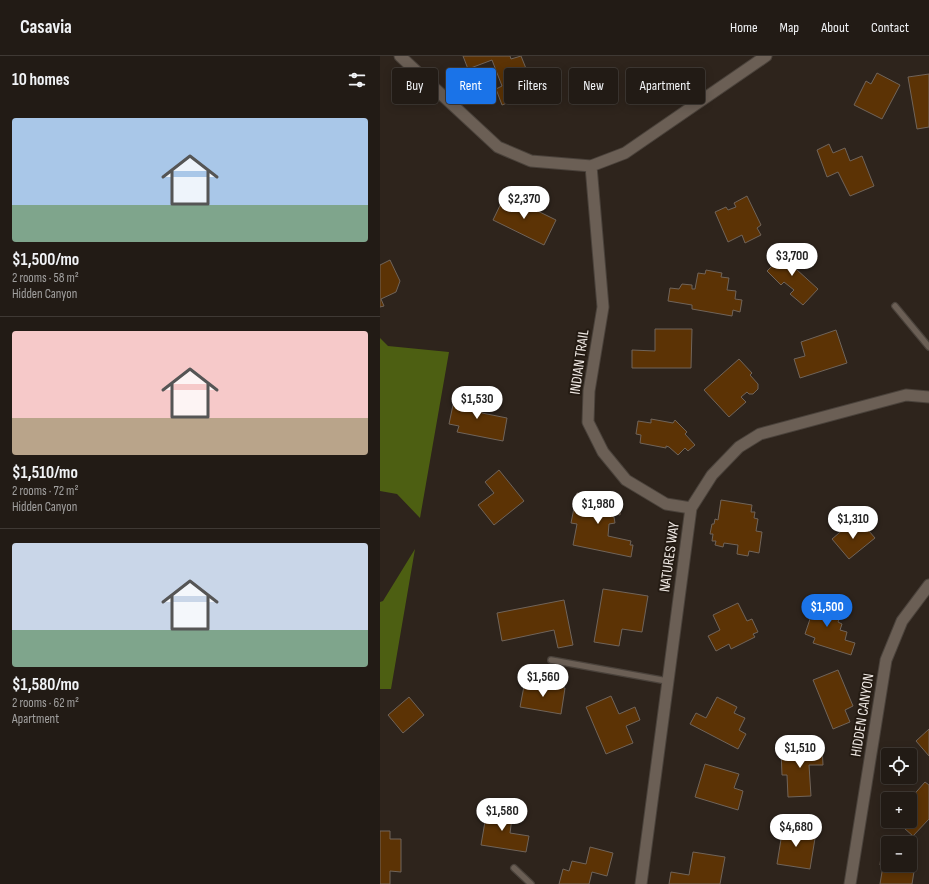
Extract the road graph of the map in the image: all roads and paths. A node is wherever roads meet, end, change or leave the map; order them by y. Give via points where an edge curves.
1 (400, 56) edge
2 (766, 56) edge
3 (591, 166) junction
4 (895, 306) dead end
5 (929, 347) edge
6 (929, 397) edge
7 (691, 508) junction
8 (928, 587) edge
9 (551, 660) dead end
10 (667, 681) junction
11 (514, 868) dead end
12 (531, 884) edge
13 (641, 884) edge
14 (850, 884) edge

1 - 3 street via 498,147 531,161
2 - 3 street via 624,153
3 - 7 street, INDIAN TRAIL via 603,307 589,392 588,422 603,452 626,480 666,504
4 - 5 lane
6 - 7 street, NATURES WAY via 906,395 760,434 739,447 712,475
7 - 10 street, NATURES WAY
8 - 14 street, HIDDEN CANYON via 902,621 886,660
9 - 10 lane
10 - 13 street, NATURES WAY
11 - 12 lane

